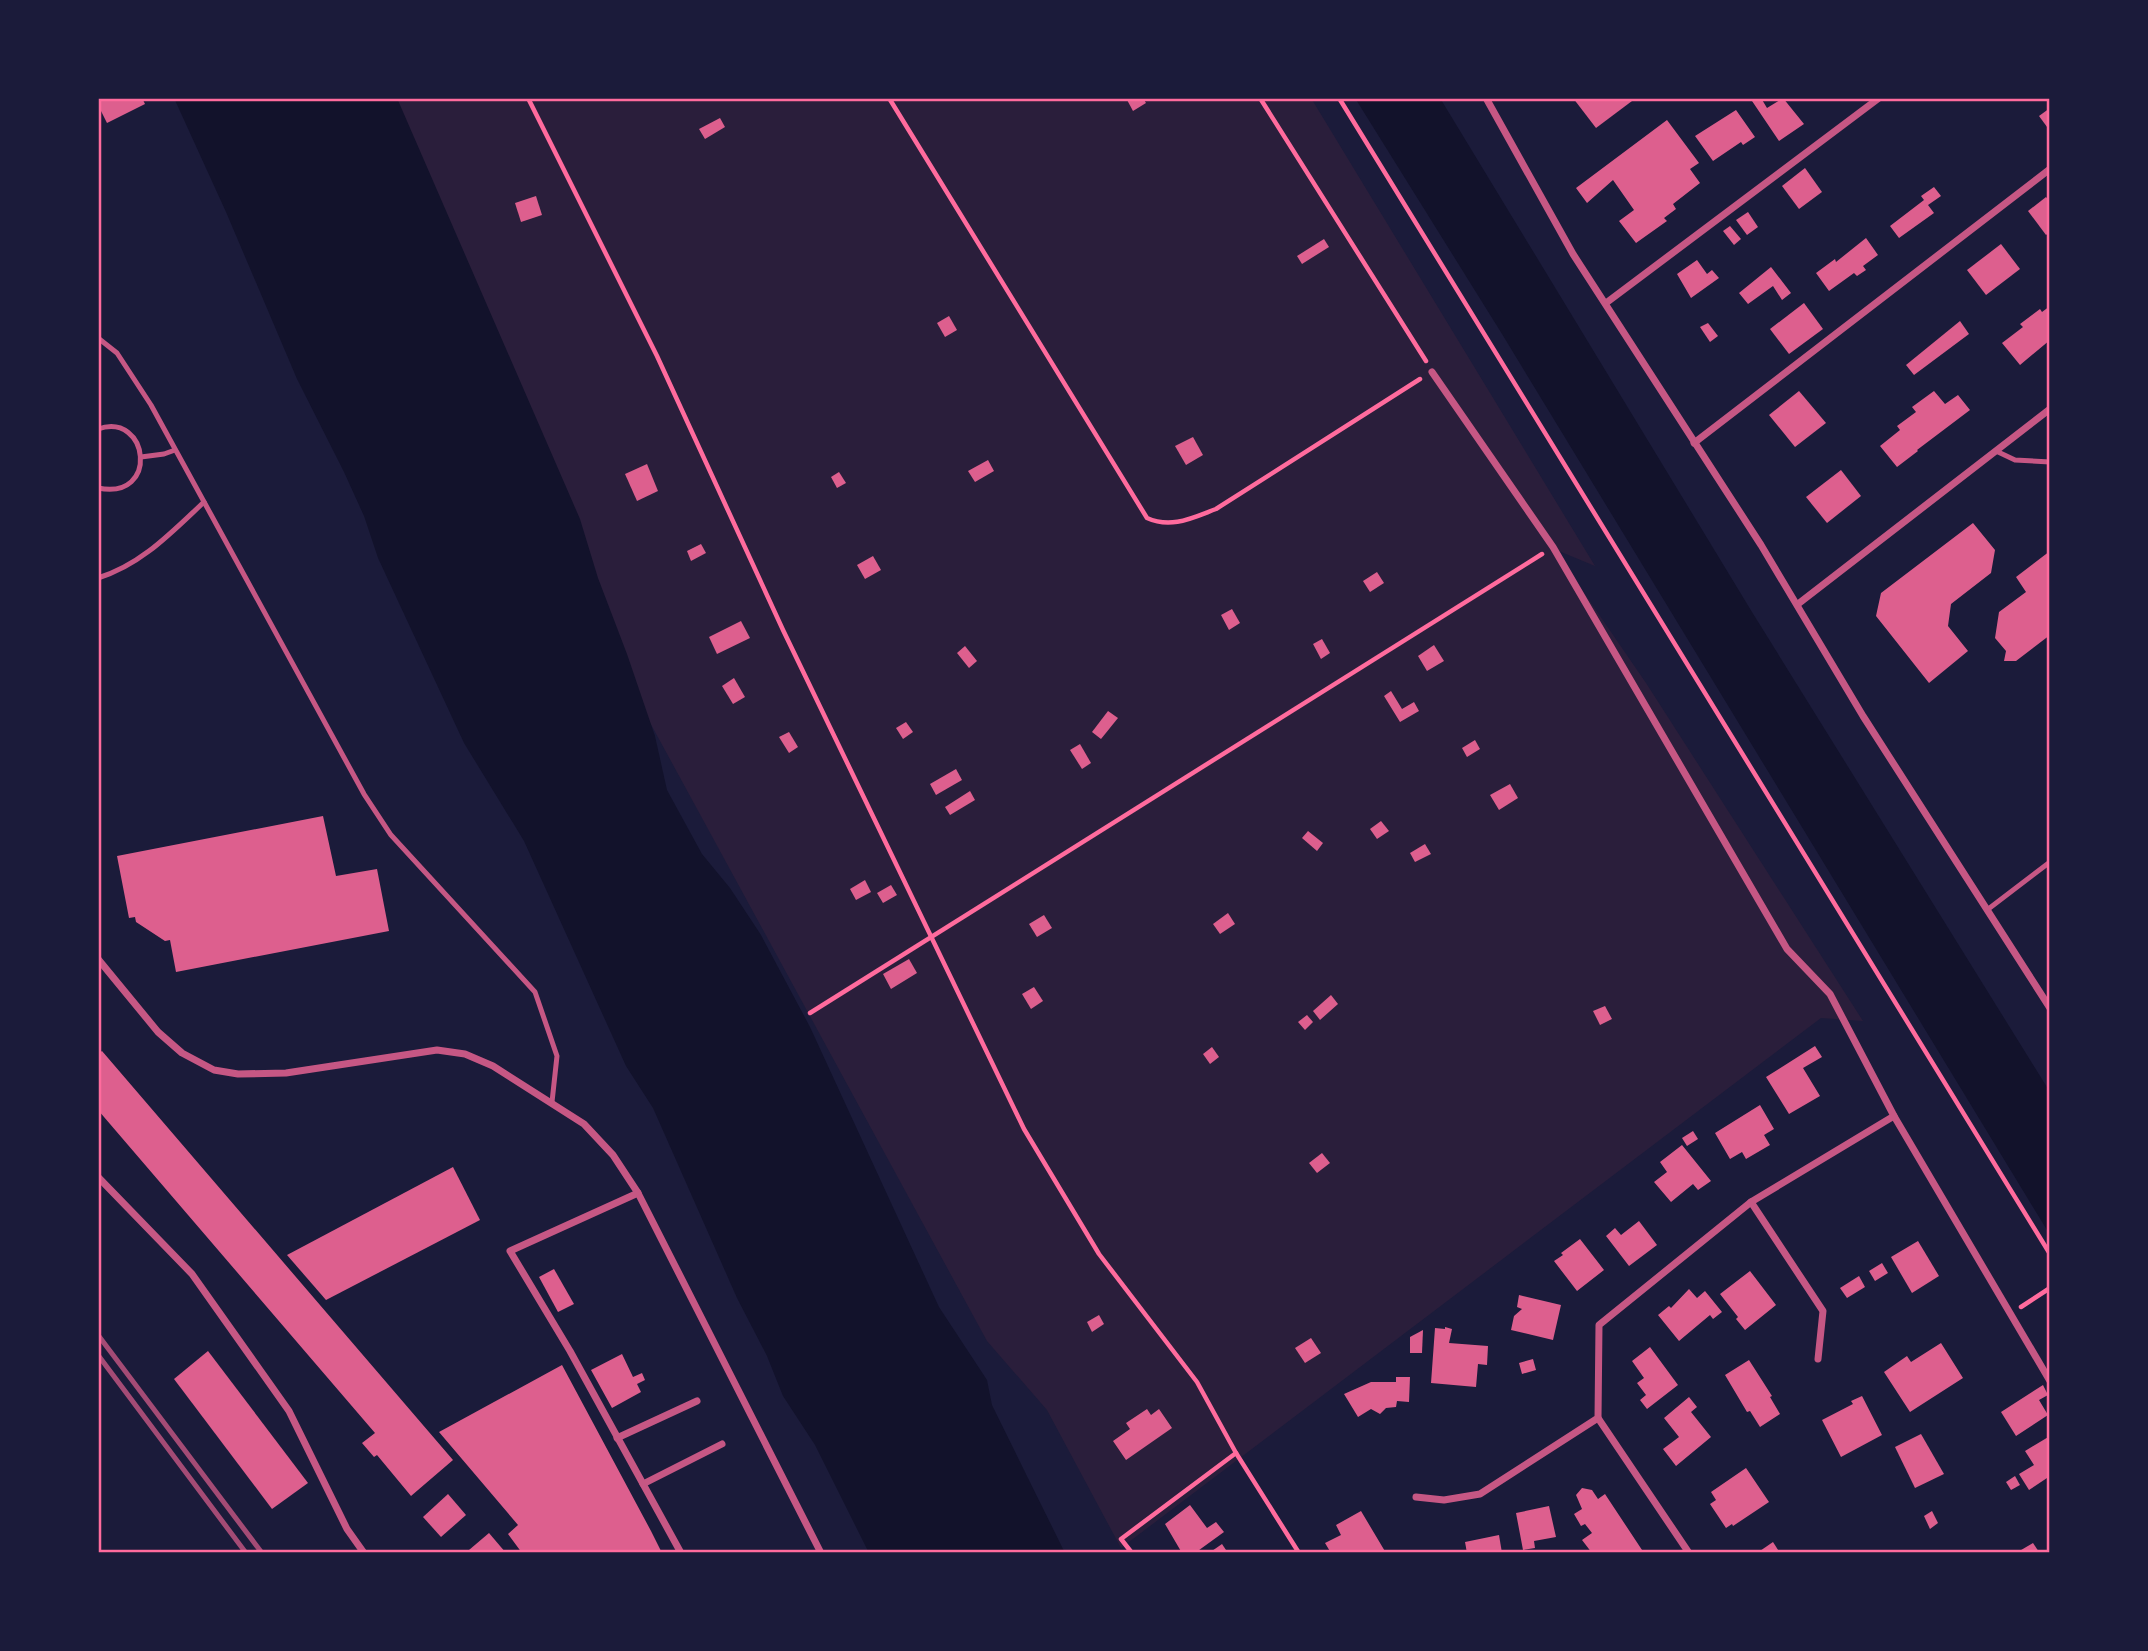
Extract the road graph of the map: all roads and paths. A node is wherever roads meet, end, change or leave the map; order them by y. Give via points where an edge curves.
1 (528, 98) edge
2 (889, 98) edge
3 (1260, 98) edge
4 (1339, 98) edge
5 (1486, 98) edge
6 (1879, 98) edge
7 (2050, 169) edge
8 (1605, 303) junction
9 (98, 338) edge
10 (1432, 372) junction
11 (2050, 409) edge
12 (98, 429) edge
13 (1694, 443) junction
14 (175, 450) junction
15 (1996, 451) junction
16 (141, 457) junction
17 (2050, 462) edge
18 (98, 488) edge
19 (204, 502) junction
20 (1553, 547) junction
21 (98, 578) edge
22 (1798, 604) junction
23 (2050, 862) edge
24 (1987, 910) junction
25 (931, 937) junction
26 (98, 959) edge
27 (2050, 1008) edge
28 (810, 1013) dead end
29 (552, 1102) junction
30 (1894, 1116) junction
31 (98, 1177) edge
32 (638, 1193) junction
33 (1751, 1202) junction
34 (2050, 1254) edge
35 (2050, 1288) edge
36 (2010, 1314) junction
37 (1818, 1359) dead end
38 (2050, 1381) edge
39 (697, 1401) dead end
40 (1598, 1418) junction
41 (617, 1438) junction
42 (722, 1444) dead end
43 (1236, 1453) junction
44 (643, 1484) junction
45 (1416, 1497) dead end
46 (364, 1553) edge
47 (681, 1553) edge
48 (821, 1553) edge
49 (1132, 1553) edge
50 (1299, 1553) edge
51 (1689, 1553) edge

1 - 25 path via 657,356
2 - 10 path via 1147,518 1159,524 1179,523 1216,509
3 - 10 path
4 - 34 path
5 - 8 street
6 - 8 street
7 - 13 street
8 - 13 street
9 - 14 lane via 117,354
10 - 20 street
11 - 15 street
12 - 16 lane via 124,430 136,440
13 - 22 street
14 - 16 lane
14 - 19 lane
15 - 17 lane via 2015,460
15 - 22 street
16 - 18 lane via 138,474 131,482 109,491
19 - 21 lane via 153,549
19 - 29 lane via 391,835 535,992 557,1056
20 - 25 path
20 - 30 street via 1787,948 1830,993
22 - 24 street via 1863,716
23 - 24 lane
24 - 27 street
25 - 28 path
25 - 43 path via 1024,1129 1099,1254 1197,1382
26 - 29 street via 158,1032 182,1053 214,1070 286,1073 437,1050 484,1062
29 - 32 street via 613,1155
30 - 33 street
30 - 36 street
31 - 46 street via 192,1274 281,1399 347,1529
32 - 41 street via 510,1251
32 - 48 street
33 - 37 street via 1823,1311
33 - 40 street via 1600,1325
35 - 36 path
36 - 38 street
39 - 41 street
40 - 45 street via 1480,1494 1444,1500
40 - 51 street
41 - 44 street
42 - 44 street
43 - 49 path via 1121,1539
43 - 50 path
44 - 47 street

